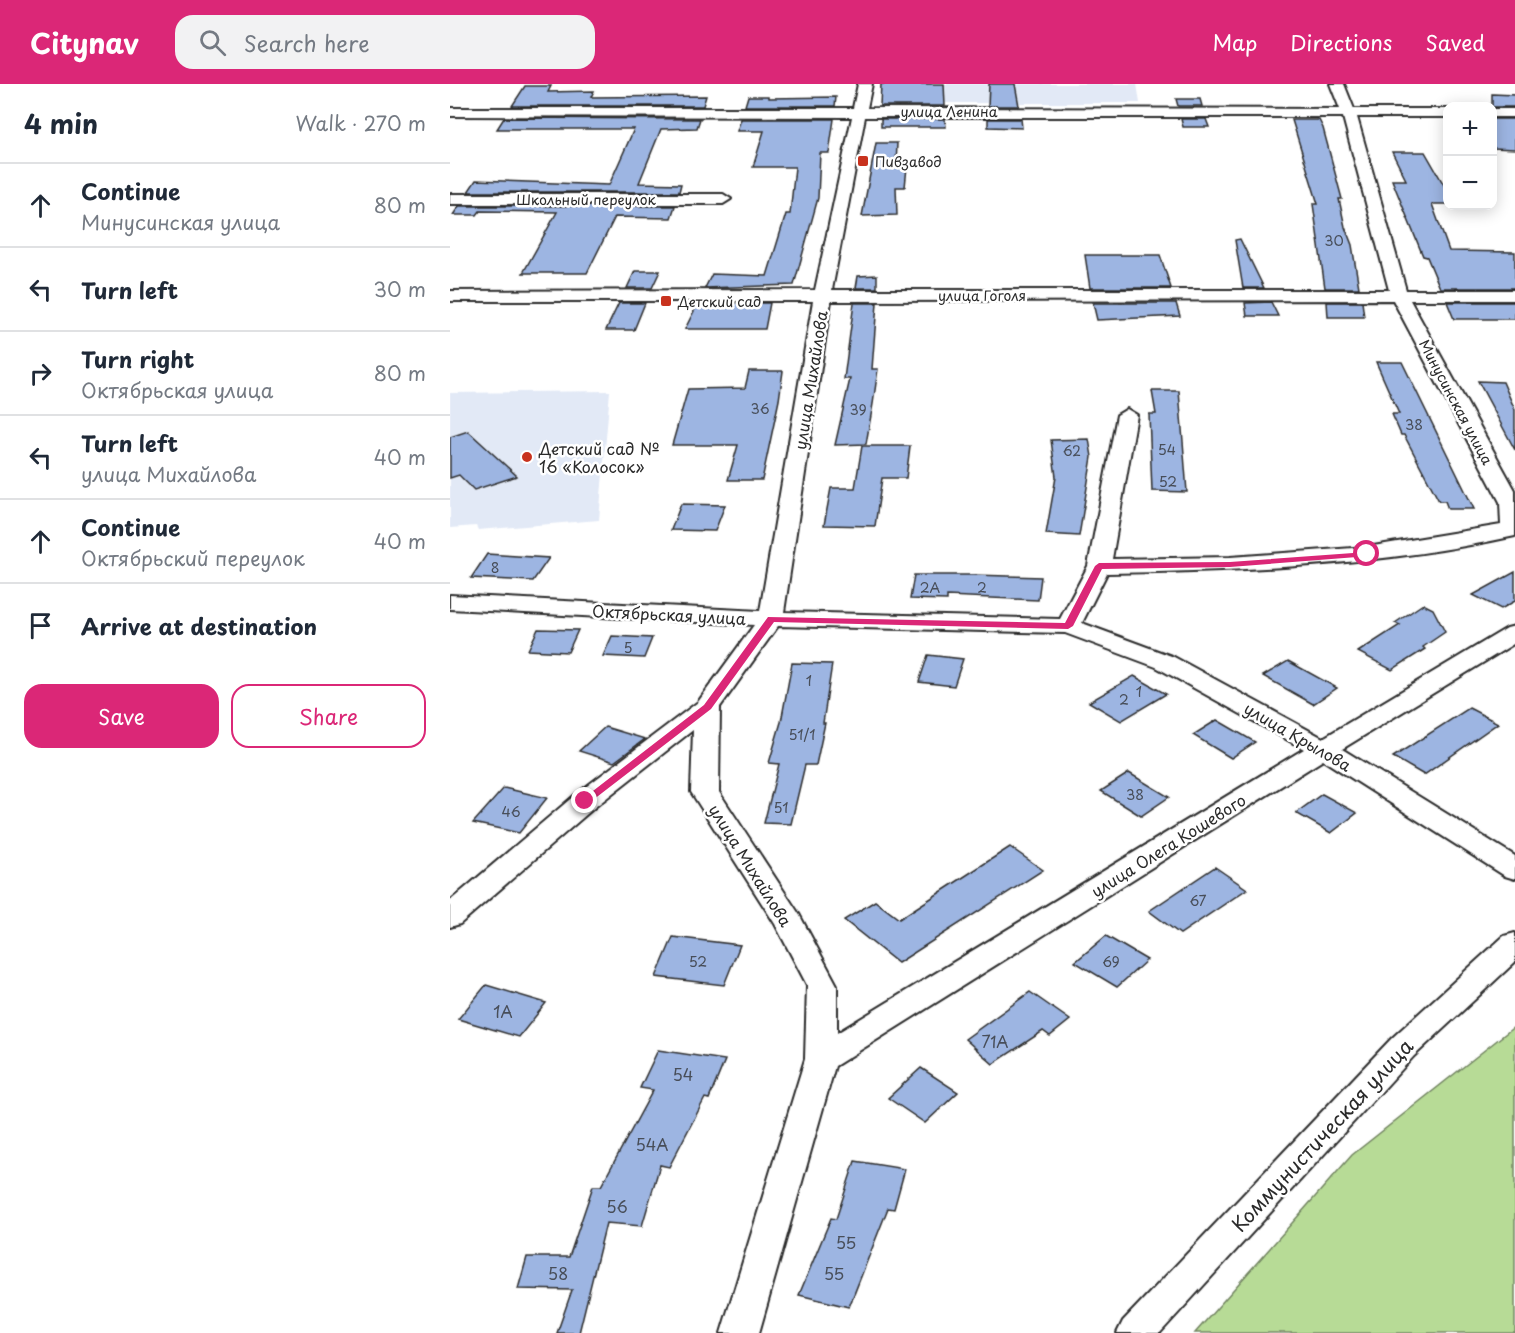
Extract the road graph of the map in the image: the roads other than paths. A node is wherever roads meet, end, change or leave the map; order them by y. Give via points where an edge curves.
1 (865, 84) edge
2 (1337, 84) edge
3 (861, 110) junction
4 (450, 112) edge
5 (1349, 113) junction
6 (1443, 113) edge
7 (1497, 113) edge
8 (1515, 113) edge
9 (450, 199) edge
10 (723, 199) dead end
11 (823, 294) junction
12 (450, 296) edge
13 (1399, 296) junction
14 (1515, 296) edge
15 (1126, 415) dead end
16 (1099, 566) junction
17 (450, 602) edge
18 (771, 619) junction
19 (1068, 626) junction
20 (1515, 633) edge
21 (707, 707) junction
22 (1322, 748) junction
23 (1515, 869) edge
24 (450, 917) edge
25 (1515, 944) edge
26 (821, 1059) junction
27 (740, 1333) edge
28 (1136, 1333) edge

1 - 3 street, улица Михайлова
2 - 5 street, Минусинская улица
3 - 4 street, улица Ленина
3 - 5 street, улица Ленина
3 - 11 street, улица Михайлова
5 - 6 street, улица Ленина
5 - 13 street, Минусинская улица
7 - 8 street
9 - 10 street, Школьный переулок
11 - 12 street, улица Гоголя
11 - 13 street, улица Гоголя
11 - 18 street, улица Михайлова
13 - 14 street, улица Гоголя
13 - 16 street, Минусинская улица via 1511,502 1512,530 1367,554 1230,564
15 - 16 street
16 - 19 street
17 - 18 street, Октябрьская улица
18 - 19 street, Октябрьская улица
18 - 21 street, улица Михайлова
19 - 22 street, улица Крылова via 1165,662
20 - 22 street, улица Олега Кошевого
21 - 24 street via 585,801
21 - 26 street, улица Михайлова via 705,792 788,921 822,985
22 - 23 street, улица Крылова
22 - 26 street, улица Олега Кошевого
25 - 28 street, Коммунистическая улица via 1403,1047
26 - 27 street, улица Михайлова

